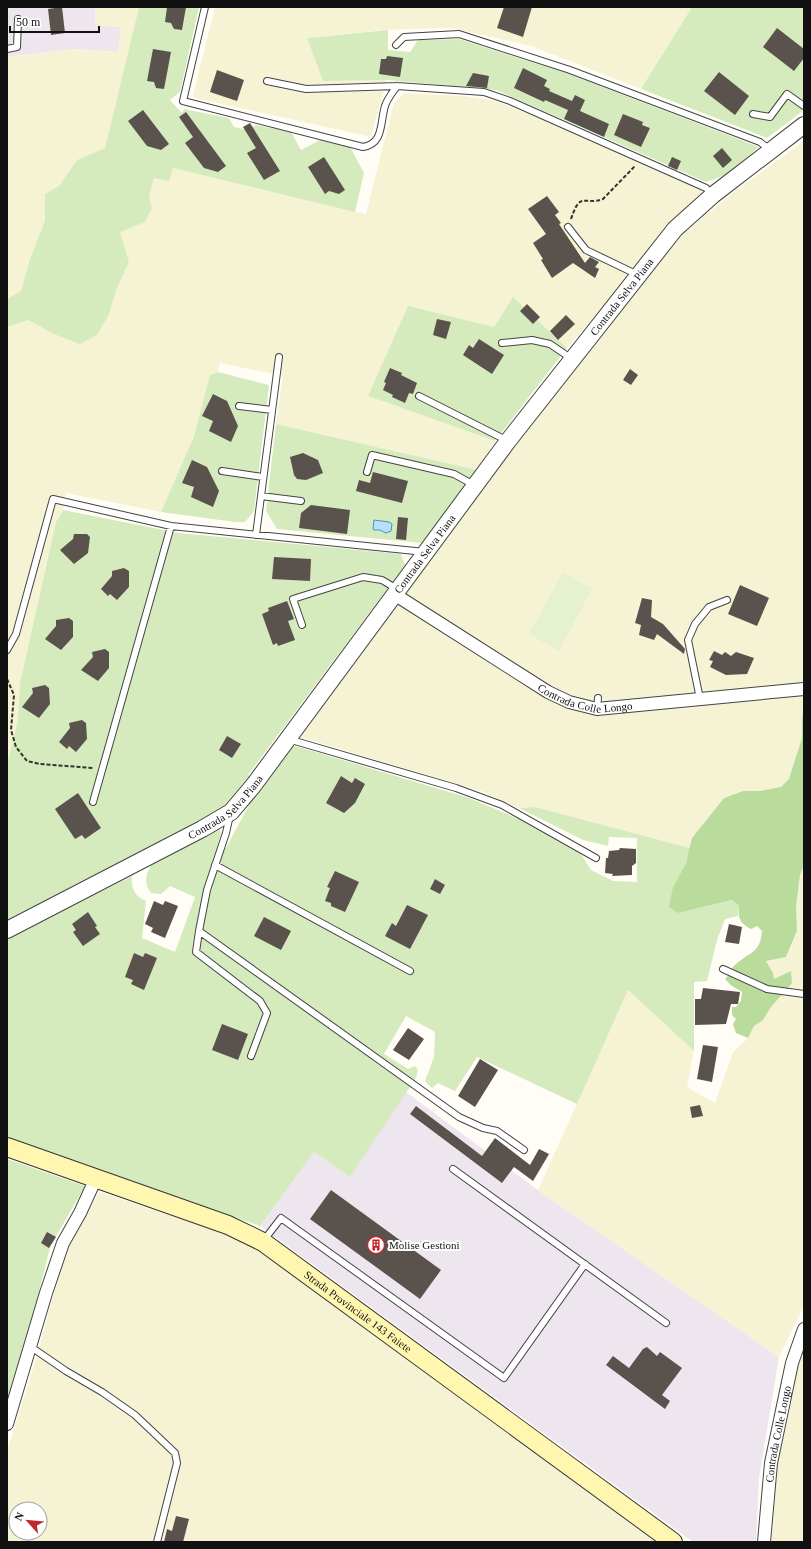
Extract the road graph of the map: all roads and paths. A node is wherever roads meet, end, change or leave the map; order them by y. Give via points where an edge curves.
1 (205, 7) edge
2 (18, 19) dead end
3 (396, 45) dead end
4 (7, 49) edge
5 (267, 81) dead end
6 (397, 86) junction
7 (804, 106) edge
8 (753, 114) dead end
9 (804, 125) edge
10 (770, 150) junction
11 (641, 159) junction
12 (713, 195) junction
13 (568, 227) joint
14 (638, 275) junction
15 (502, 343) dead end
16 (279, 357) dead end
17 (572, 359) junction
18 (419, 396) dead end
19 (239, 406) dead end
20 (272, 410) junction
21 (508, 441) junction
22 (222, 472) dead end
23 (367, 472) dead end
24 (263, 477) junction
25 (474, 486) junction
26 (261, 496) junction
27 (301, 501) dead end
28 (170, 526) junction
29 (256, 534) junction
30 (425, 552) junction
31 (396, 591) junction
32 (727, 600) dead end
33 (302, 625) dead end
34 (7, 650) edge
35 (7, 679) edge
36 (804, 689) edge
37 (700, 699) junction
38 (286, 739) junction
39 (102, 769) junction
40 (93, 802) dead end
41 (230, 812) junction
42 (596, 858) dead end
43 (215, 865) junction
44 (7, 930) edge
45 (199, 930) junction
46 (723, 969) dead end
47 (410, 971) dead end
48 (804, 994) edge
49 (251, 1056) dead end
50 (7, 1147) edge
51 (524, 1150) dead end
52 (452, 1169) dead end
53 (96, 1178) junction
54 (263, 1242) junction
55 (585, 1264) junction
56 (666, 1323) dead end
57 (804, 1329) edge
58 (31, 1347) junction
59 (7, 1424) edge
60 (157, 1542) edge
61 (673, 1542) edge
62 (764, 1542) edge

1 - 6 lane via 183,101 363,147 376,142 382,127 385,105
2 - 4 lane via 16,47
3 - 10 lane via 404,37 460,34 570,70 760,142
5 - 6 lane via 306,89
6 - 11 lane via 484,92
7 - 8 lane via 787,94 770,116
9 - 10 street, Contrada Selva Piana
10 - 12 street, Contrada Selva Piana
11 - 12 lane via 706,188
11 - 13 path via 604,199 596,202 580,201
12 - 14 street, Contrada Selva Piana via 675,229
13 - 14 lane via 586,250
14 - 17 street, Contrada Selva Piana
15 - 17 lane via 532,340 550,344
16 - 20 lane
17 - 21 street, Contrada Selva Piana
18 - 21 lane
19 - 20 lane
20 - 24 lane
21 - 25 street, Contrada Selva Piana
22 - 24 lane
23 - 25 lane via 372,456 454,474
24 - 26 lane
25 - 30 street, Contrada Selva Piana
26 - 27 lane
26 - 29 lane
28 - 29 lane
28 - 34 lane via 53,499 16,634
28 - 39 lane
29 - 30 lane
30 - 31 street, Contrada Selva Piana
31 - 33 lane via 382,580 363,577 293,599
31 - 37 street, Contrada Colle Longo via 548,692 569,702 598,704
31 - 38 street, Contrada Selva Piana
32 - 37 lane via 709,606 695,624 688,640
35 - 39 path via 14,696 11,730 16,747 27,761
36 - 37 street, Contrada Colle Longo
38 - 41 street, Contrada Selva Piana via 253,786
38 - 42 lane via 456,788 502,805
39 - 40 lane
41 - 43 lane
41 - 44 street, Contrada Selva Piana via 148,858
43 - 45 lane
43 - 47 lane
45 - 49 lane via 196,952 260,1001 267,1013
45 - 51 lane via 459,1117 483,1128 497,1131
46 - 48 lane via 767,989
50 - 53 main road, Strada Provinciale 143 Faiete
52 - 55 lane
53 - 54 main road, Strada Provinciale 143 Faiete via 228,1225
53 - 58 street via 63,1243
54 - 55 lane via 281,1218 504,1378
54 - 61 main road, Strada Provinciale 143 Faiete
55 - 56 lane
57 - 62 street, Contrada Colle Longo via 792,1363 771,1463
58 - 59 street
58 - 60 lane via 135,1415 175,1453 177,1463

